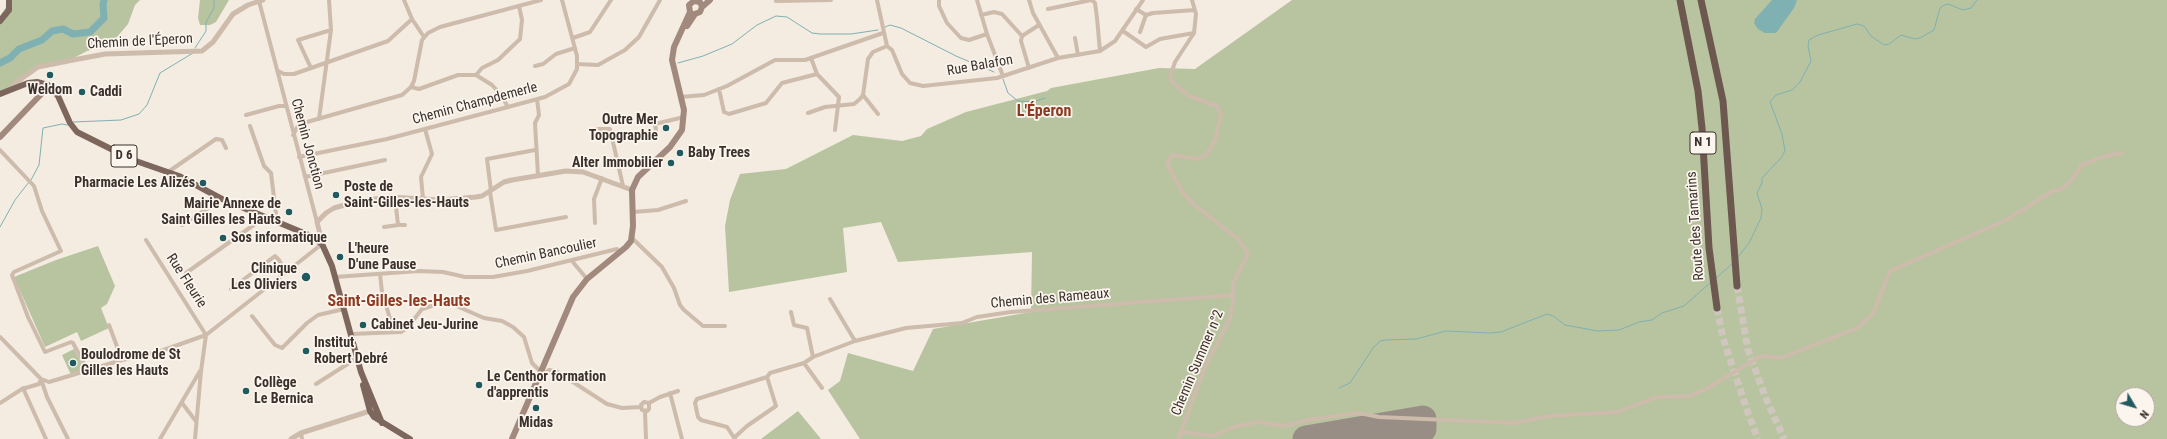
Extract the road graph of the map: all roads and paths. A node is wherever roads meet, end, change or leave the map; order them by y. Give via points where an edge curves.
1 (10, 0) edge
2 (329, 0) edge
3 (404, 0) edge
4 (540, 0) edge
5 (562, 0) edge
6 (611, 0) edge
7 (660, 0) edge
8 (710, 0) edge
9 (831, 0) edge
10 (877, 0) edge
11 (939, 0) edge
12 (977, 0) edge
13 (1029, 0) edge
14 (1091, 0) edge
15 (1143, 0) edge
16 (1192, 0) edge
17 (1680, 0) edge
18 (1701, 0) edge
19 (261, 1) edge
20 (776, 1) dead end
21 (696, 2) edge
22 (519, 6) junction
23 (1048, 8) dead end
24 (1136, 9) junction
25 (1195, 10) junction
26 (692, 13) junction
27 (981, 15) junction
28 (1146, 16) junction
29 (412, 19) junction
30 (0, 21) edge
31 (1039, 25) junction
32 (331, 30) junction
33 (1123, 31) junction
34 (1140, 32) dead end
35 (883, 33) junction
36 (1194, 33) junction
37 (987, 34) junction
38 (424, 36) junction
39 (1022, 36) junction
40 (573, 38) junction
41 (1075, 38) dead end
42 (887, 46) junction
43 (575, 48) junction
44 (1100, 51) junction
45 (1078, 55) junction
46 (812, 58) junction
47 (1058, 58) junction
48 (327, 62) junction
49 (577, 64) junction
50 (535, 66) dead end
51 (311, 68) junction
52 (1029, 68) junction
53 (278, 71) junction
54 (817, 74) junction
55 (476, 75) junction
56 (1003, 76) junction
57 (49, 86) junction
58 (411, 87) junction
59 (12, 89) junction
60 (719, 89) junction
61 (0, 94) edge
62 (863, 95) junction
63 (680, 97) junction
64 (537, 99) junction
65 (285, 106) junction
66 (839, 106) junction
67 (508, 107) junction
68 (808, 113) dead end
69 (878, 114) dead end
70 (246, 115) dead end
71 (684, 117) junction
72 (319, 119) junction
73 (250, 126) dead end
74 (425, 129) junction
75 (596, 129) dead end
76 (835, 130) dead end
77 (656, 131) dead end
78 (293, 135) junction
79 (0, 137) edge
80 (226, 148) dead end
81 (0, 150) edge
82 (535, 150) junction
83 (2121, 153) dead end
84 (299, 157) junction
85 (385, 160) dead end
86 (168, 172) junction
87 (538, 175) junction
88 (304, 177) junction
89 (602, 178) junction
90 (623, 186) junction
91 (632, 190) junction
92 (491, 191) junction
93 (395, 197) junction
94 (222, 199) junction
95 (423, 199) junction
96 (686, 201) dead end
97 (633, 212) junction
98 (265, 217) junction
99 (566, 217) dead end
100 (278, 222) junction
101 (317, 222) junction
102 (594, 223) dead end
103 (182, 225) dead end
104 (398, 225) junction
105 (405, 225) dead end
106 (384, 227) dead end
107 (632, 238) junction
108 (146, 240) dead end
109 (317, 240) junction
110 (322, 244) junction
111 (617, 250) dead end
112 (572, 261) junction
113 (186, 273) dead end
114 (286, 273) junction
115 (380, 274) junction
116 (335, 277) junction
117 (587, 279) junction
118 (1737, 286) tunnel mouth
119 (231, 289) dead end
120 (1233, 295) junction
121 (830, 299) dead end
122 (1717, 308) tunnel mouth
123 (344, 309) junction
124 (791, 312) dead end
125 (252, 316) dead end
126 (109, 325) dead end
127 (724, 326) dead end
128 (394, 332) junction
129 (351, 334) junction
130 (206, 335) junction
131 (0, 337) edge
132 (855, 342) junction
133 (552, 344) junction
134 (813, 357) junction
135 (357, 358) junction
136 (122, 360) junction
137 (804, 363) junction
138 (538, 369) junction
139 (88, 371) junction
140 (201, 371) junction
141 (361, 372) junction
142 (538, 377) junction
143 (767, 377) junction
144 (41, 379) junction
145 (191, 384) junction
146 (316, 384) dead end
147 (534, 385) junction
148 (200, 387) junction
149 (23, 388) junction
150 (822, 388) dead end
151 (678, 391) dead end
152 (670, 393) junction
153 (0, 403) edge
154 (182, 403) junction
155 (649, 403) junction
156 (641, 407) junction
157 (645, 411) junction
158 (370, 412) junction
159 (195, 420) junction
160 (380, 421) junction
161 (301, 433) junction
162 (735, 438) edge
163 (1178, 438) edge
164 (46, 439) edge
165 (68, 439) edge
166 (160, 439) edge
167 (195, 439) edge
168 (290, 439) edge
169 (302, 439) edge
170 (410, 439) edge
171 (506, 439) edge
172 (512, 439) edge
173 (646, 439) edge
174 (682, 439) edge

1 - 30 main road via 9,10
2 - 32 street
3 - 29 street
4 - 22 street
5 - 40 street, Chemin Champdemerle
6 - 40 street via 590,32
7 - 49 street via 639,37 626,50 598,65
8 - 21 main road
9 - 20 street
10 - 35 street, Rue Balafon
11 - 37 street via 947,23 961,38 969,40
12 - 27 street
13 - 31 street
14 - 23 street
14 - 44 street via 1095,4
15 - 24 street, Rue Balafon
16 - 25 street, Chemin Summer n°2
17 - 122 highway, Route des Tamarins / N 1 via 1698,91
18 - 118 highway, N 1 via 1723,101
19 - 53 street, Chemin Jonction
19 - 59 street, Chemin de l'Éperon via 233,14 208,47 194,52 105,54 38,67 14,84
21 - 26 main road
21 - 26 main road via 700,12
22 - 38 street via 440,27
22 - 55 street via 522,20 520,39 498,60 482,68
24 - 28 street
24 - 33 street, Rue Balafon
25 - 28 street via 1153,13
25 - 36 street, Chemin Summer n°2
26 - 63 main road via 673,57
27 - 37 street
27 - 39 street via 994,12 1002,14
28 - 34 street
29 - 38 street
29 - 48 street via 388,41
31 - 39 street
31 - 47 street
32 - 48 street
32 - 51 street via 298,40
33 - 36 street via 1146,47 1160,40
33 - 44 street, Rue Balafon via 1116,41
35 - 42 street, Rue Balafon
35 - 46 street
36 - 120 street, Chemin Summer n°2 via 1170,77 1172,82 1189,96 1217,106 1221,114 1220,119 1215,140 1206,155 1197,160 1172,155 1167,164 1188,198 1238,239 1247,252 1233,283
37 - 56 street
38 - 58 street
39 - 52 street via 1021,41
40 - 43 street, Chemin Champdemerle
41 - 45 street
42 - 56 street, Rue Balafon via 892,50 902,74 910,83 917,85 967,82
42 - 62 street via 873,52 868,59
43 - 49 street, Chemin Champdemerle
43 - 50 street via 556,54 543,64
44 - 45 street, Rue Balafon
45 - 47 street, Rue Balafon
46 - 54 street
46 - 60 street via 799,61 774,60
47 - 52 street, Rue Balafon
48 - 51 street
48 - 72 street
49 - 64 street, Chemin Champdemerle via 569,84
51 - 53 street via 294,74
52 - 56 street, Rue Balafon
53 - 65 street, Chemin Jonction
54 - 60 street via 782,83 766,103 729,114 724,112
54 - 66 street via 839,97
55 - 58 street via 458,75 419,89
55 - 67 street via 492,85
57 - 59 main road via 37,82
57 - 79 main road
57 - 86 main road, D 6 via 58,96 77,132 133,160
58 - 72 street via 394,99
59 - 61 main road
60 - 63 street via 704,95
62 - 66 street via 854,104
62 - 69 street
63 - 71 main road
64 - 67 street, Chemin Champdemerle
64 - 82 street via 539,111 534,123
65 - 70 street
65 - 78 street, Chemin Jonction
66 - 68 street via 825,107
66 - 76 street
67 - 74 street, Chemin Champdemerle
71 - 77 street via 655,124
71 - 91 main road via 682,130 676,141 644,170
72 - 78 street via 298,126
73 - 100 street via 265,168 271,173
74 - 84 street, Chemin Champdemerle
74 - 95 street via 432,154 421,177
75 - 90 street via 610,130
78 - 84 street, Chemin Jonction
80 - 86 street via 222,140 216,139
81 - 139 street via 34,186 42,211 61,251 12,275 28,317 45,352 48,353 71,342
82 - 87 street
82 - 92 street via 487,159
83 - 163 street via 2082,165 2070,182 2060,190 2053,191 2004,221 1890,271 1873,314 1857,328 1781,358 1759,357 1706,389 1689,396 1657,397 1617,412 1549,416 1515,423 1379,417 1359,413 1284,426 1257,422 1234,427 1213,436 1185,432
84 - 88 street, Chemin Jonction
85 - 88 street
86 - 94 main road, D 6
87 - 89 street via 574,171
87 - 92 street via 504,182
88 - 101 street, Chemin Jonction
89 - 90 street
89 - 102 street via 594,199
90 - 91 street
91 - 97 main road
92 - 95 street via 482,196 458,199
92 - 99 street via 496,230
93 - 95 street
93 - 101 street via 346,204 326,212
93 - 104 street
94 - 98 main road, D 6
94 - 103 street
96 - 97 street via 658,210
97 - 107 main road
98 - 100 main road, D 6
98 - 113 street
100 - 109 main road, D 6
101 - 109 street via 320,234
104 - 105 street
104 - 106 street
107 - 117 main road via 626,247
107 - 127 street via 662,267 684,310 703,326
108 - 130 street, Rue Fleurie
109 - 110 main road, D 6
110 - 114 street
110 - 116 main road, D 6
111 - 112 street, Chemin Bancoulier
112 - 115 street, Chemin Bancoulier via 492,277 466,277 443,272 419,271
112 - 117 street
114 - 119 street via 275,256
114 - 130 street
115 - 116 street, Chemin Bancoulier
115 - 128 street via 382,292
116 - 123 main road, D 6
117 - 133 main road via 573,297
120 - 132 street, Chemin des Rameaux via 1011,312 977,317 962,323 906,328
120 - 163 street, Chemin Summer n°2 via 1230,319 1205,367
121 - 132 street
123 - 125 street via 318,315 282,348 275,345
123 - 129 main road, D 6
124 - 134 street via 794,325 807,328
126 - 136 street
128 - 129 street
128 - 138 street via 406,329 422,309 438,304 452,304 513,327 524,337 532,363
129 - 135 main road, D 6
130 - 136 street via 158,352
130 - 140 street
131 - 144 street
132 - 134 street, Chemin des Rameaux
133 - 138 main road
133 - 142 main road
134 - 137 street, Chemin des Rameaux
135 - 141 main road, D 6
135 - 146 street
136 - 139 street
137 - 143 street, Chemin des Rameaux via 770,373
137 - 150 street
138 - 147 main road
138 - 171 main road
139 - 144 street via 49,382
140 - 145 street
140 - 148 street
141 - 158 main road, D 6
141 - 160 main road, D 6
142 - 147 main road
142 - 156 street via 549,370 556,371 607,404 622,408
143 - 162 street via 776,406 747,426
143 - 162 street, Chemin des Rameaux via 697,399 695,403 698,417 724,425
144 - 149 street via 39,384
144 - 165 street
145 - 148 street
145 - 154 street
147 - 172 main road
148 - 159 street
149 - 153 street
149 - 164 street
151 - 152 street
152 - 155 street
152 - 174 street
154 - 159 street
154 - 166 street
155 - 156 street via 644,402
155 - 157 street via 650,409
156 - 157 street
157 - 173 street
158 - 160 main road
158 - 161 street
159 - 167 street
160 - 170 main road
161 - 168 street
161 - 169 street

